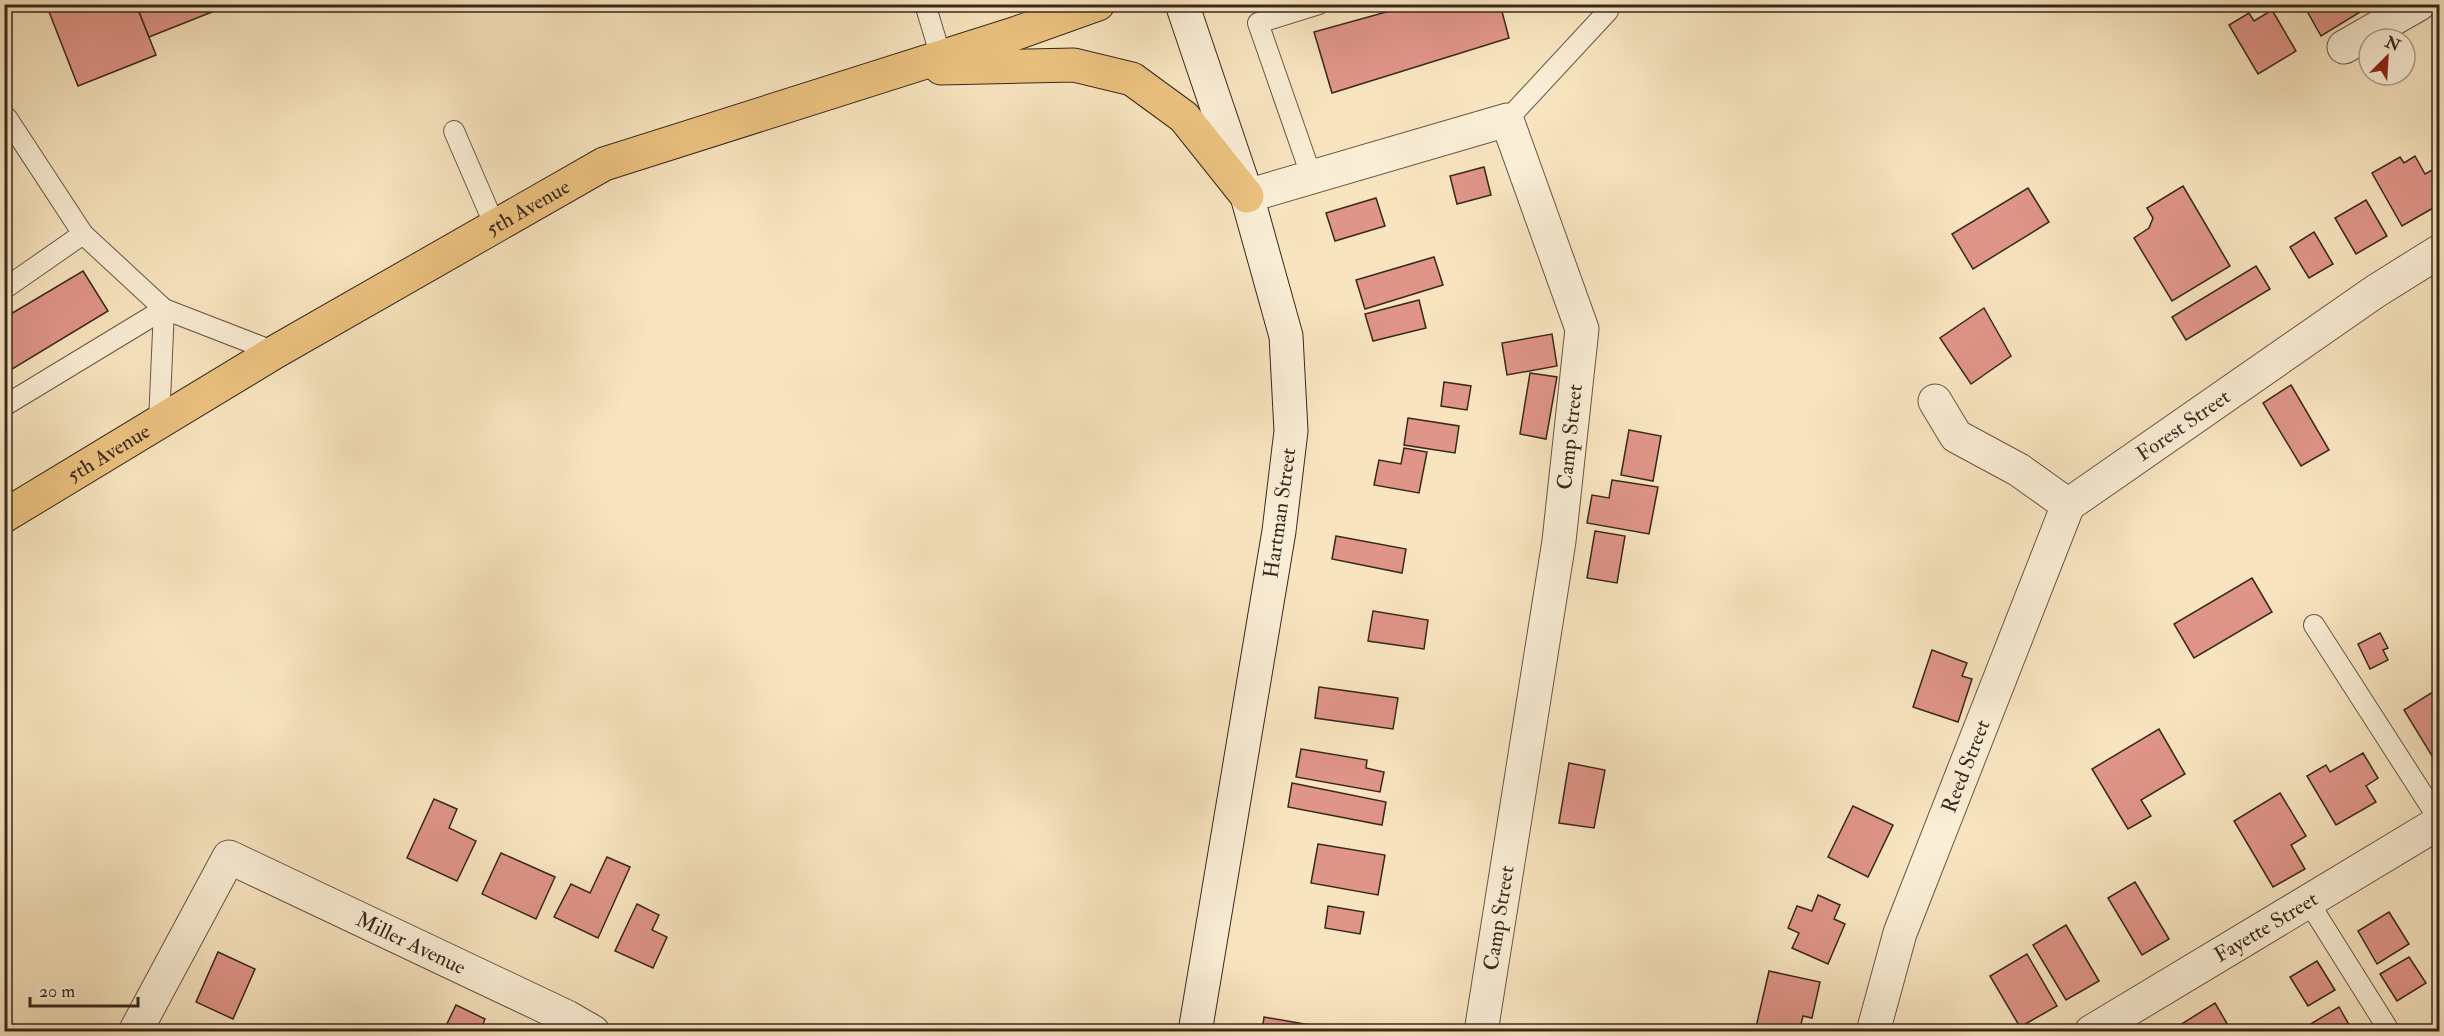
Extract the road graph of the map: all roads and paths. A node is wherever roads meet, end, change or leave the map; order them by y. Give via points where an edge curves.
1 (924, 4) edge
2 (1098, 4) edge
3 (1182, 4) edge
4 (1319, 4) edge
5 (1606, 4) edge
6 (2419, 4) edge
7 (2344, 47) dead end
8 (941, 57) junction
9 (907, 69) junction
10 (4, 117) edge
11 (1507, 120) junction
12 (454, 131) dead end
13 (1312, 178) junction
14 (1247, 196) junction
15 (495, 226) junction
16 (83, 234) junction
17 (2439, 251) edge
18 (4, 289) edge
19 (164, 309) junction
20 (275, 352) junction
21 (1935, 401) dead end
22 (4, 406) edge
23 (159, 422) junction
24 (2068, 505) junction
25 (4, 516) edge
26 (2314, 625) dead end
27 (2439, 821) edge
28 (2308, 901) junction
29 (573, 1027) edge
30 (2095, 1030) edge
31 (135, 1032) edge
32 (1195, 1032) edge
33 (1481, 1032) edge
34 (1873, 1032) edge
35 (2390, 1032) edge

1 - 8 lane
2 - 8 main road, 5th Avenue
3 - 14 street, Hartman Street
4 - 13 lane via 1258,23
5 - 11 lane via 1608,11
6 - 7 street
8 - 9 main road, 5th Avenue
9 - 14 main road via 1074,66 1132,79 1184,117
9 - 15 main road, 5th Avenue via 604,164
10 - 16 lane
11 - 13 street
11 - 33 street, Camp Street via 1581,329 1559,542
12 - 15 lane
13 - 14 street
14 - 32 street, Hartman Street via 1286,336 1291,431 1279,531
15 - 20 main road, 5th Avenue
16 - 18 lane
16 - 19 lane
17 - 24 street, Forest Street
19 - 20 lane
19 - 22 lane
19 - 23 lane
20 - 23 main road, 5th Avenue
21 - 24 street via 1956,436 2019,470
23 - 25 main road, 5th Avenue
24 - 34 street, Reed Street via 1900,933
26 - 27 lane
27 - 28 street, Fayette Street
28 - 30 street, Fayette Street
28 - 35 lane
29 - 31 street, Miller Avenue via 228,857

